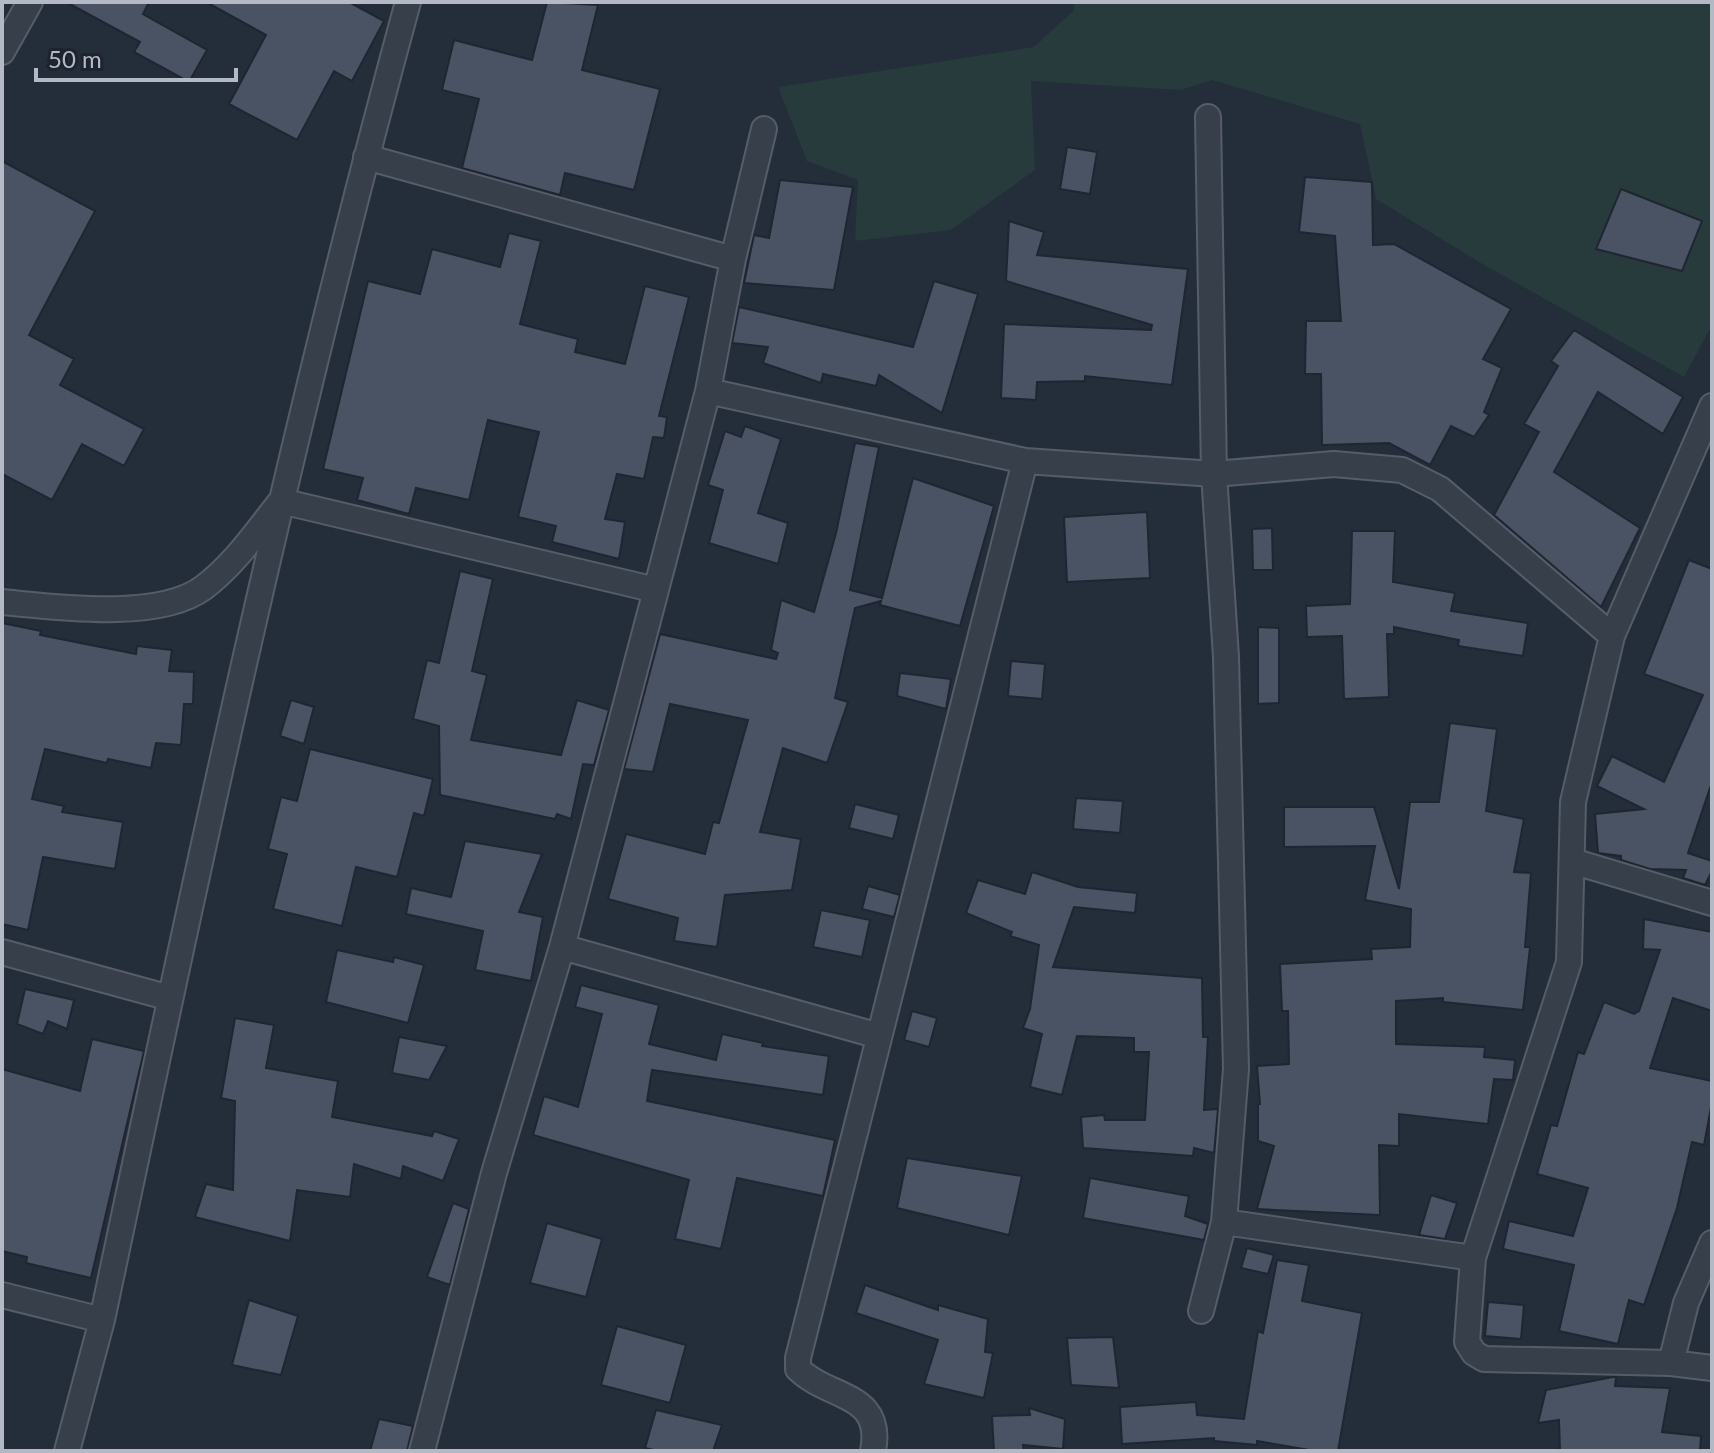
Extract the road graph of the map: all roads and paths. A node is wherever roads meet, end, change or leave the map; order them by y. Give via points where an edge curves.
1 (30, 2) edge
2 (408, 2) edge
3 (2, 52) edge
4 (1208, 117) dead end
5 (764, 129) dead end
6 (366, 157) junction
7 (733, 259) junction
8 (708, 391) junction
9 (1712, 406) edge
10 (1025, 461) junction
11 (1214, 474) junction
12 (281, 501) junction
13 (656, 590) junction
14 (2, 602) edge
15 (1612, 636) junction
16 (1572, 861) junction
17 (1712, 903) edge
18 (562, 947) junction
19 (2, 952) edge
20 (170, 998) junction
21 (879, 1036) junction
22 (1224, 1222) junction
23 (1712, 1243) edge
24 (1473, 1258) junction
25 (2, 1295) edge
26 (1201, 1311) dead end
27 (102, 1320) junction
28 (1671, 1363) junction
29 (1712, 1368) edge
30 (67, 1451) edge
31 (422, 1451) edge
32 (873, 1451) edge

1 - 3 street
2 - 6 street
4 - 11 street
5 - 7 street
6 - 7 street
6 - 12 street
7 - 8 street
8 - 10 street
8 - 13 street
9 - 15 street
10 - 11 street
10 - 21 street
11 - 15 street via 1334,464 1402,470 1440,489
11 - 22 street via 1226,657 1236,1069
12 - 13 street
12 - 14 street via 201,590 163,606 59,608
12 - 20 street
13 - 18 street
15 - 16 street via 1573,802
16 - 17 street
16 - 24 street via 1572,932 1562,990
18 - 21 street
18 - 31 street via 494,1173
19 - 20 street
20 - 27 street
21 - 32 street via 798,1358 798,1369 807,1377 862,1405 872,1417
22 - 24 street
22 - 26 street
23 - 28 street via 1686,1303
24 - 28 street via 1467,1342 1484,1359
25 - 27 street
27 - 30 street
28 - 29 street

